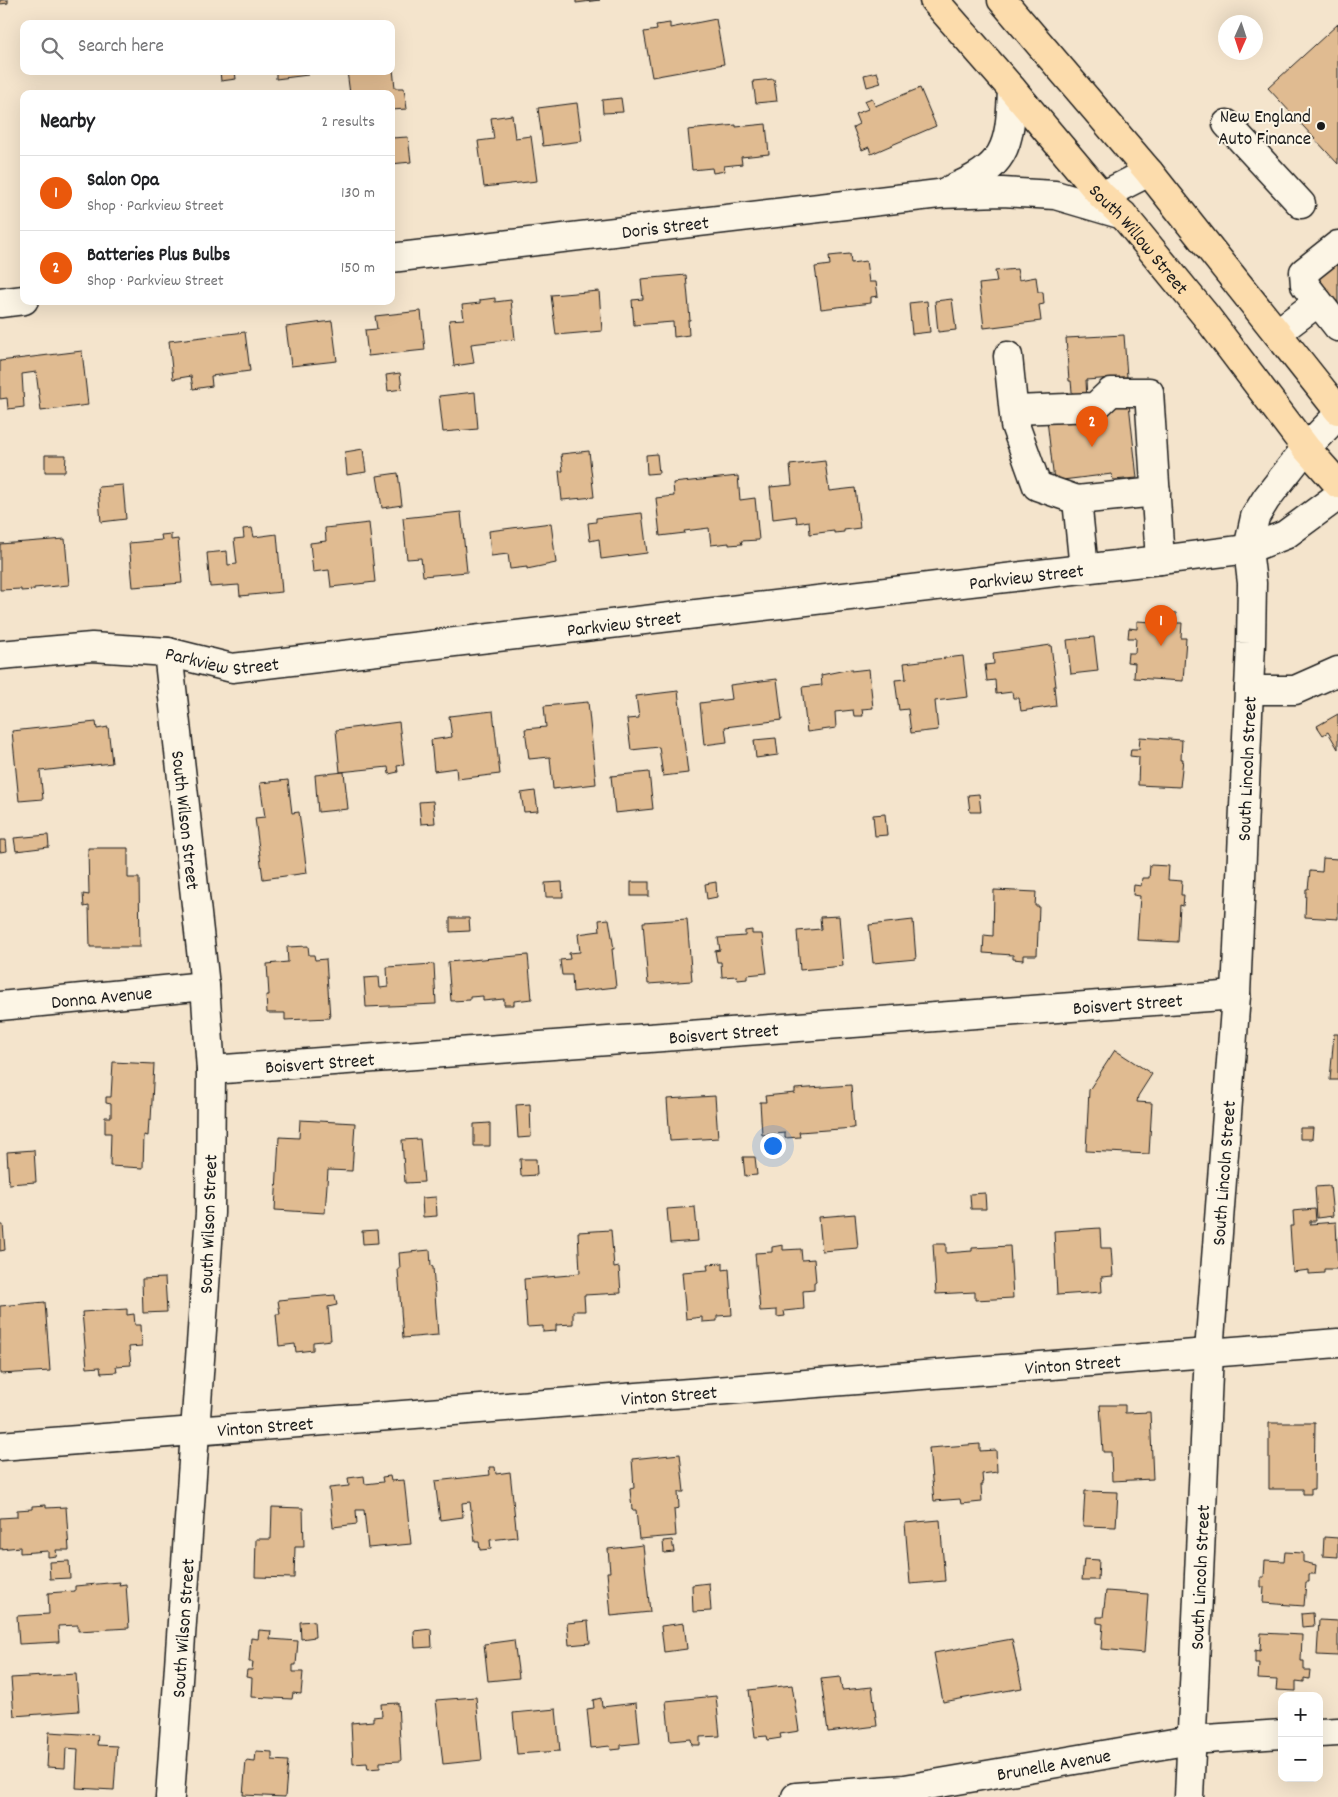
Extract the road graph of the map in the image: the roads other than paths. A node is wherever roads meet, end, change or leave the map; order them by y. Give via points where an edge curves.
1 (934, 0) edge
2 (1002, 0) edge
3 (1012, 89) junction
4 (1226, 124) dead end
5 (1148, 172) junction
6 (939, 194) junction
7 (1102, 196) junction
8 (1302, 204) dead end
9 (1122, 215) junction
10 (1338, 245) edge
11 (395, 258) edge
12 (20, 300) edge
13 (1318, 302) junction
14 (0, 303) edge
15 (1338, 327) edge
16 (1277, 333) junction
17 (1008, 356) dead end
18 (1014, 410) junction
19 (1338, 410) edge
20 (1338, 415) edge
21 (1306, 448) junction
22 (1338, 484) edge
23 (1156, 492) junction
24 (1338, 496) edge
25 (1077, 500) junction
26 (1248, 549) junction
27 (1160, 560) junction
28 (1084, 569) junction
29 (168, 652) junction
30 (0, 655) edge
31 (1338, 671) edge
32 (1249, 690) junction
33 (205, 986) junction
34 (1236, 995) junction
35 (0, 1006) edge
36 (211, 1070) junction
37 (1338, 1343) edge
38 (1209, 1352) junction
39 (196, 1431) junction
40 (0, 1446) edge
41 (1338, 1732) edge
42 (1323, 1733) edge
43 (1278, 1734) edge
44 (1191, 1740) junction
45 (170, 1797) edge
46 (796, 1797) edge
47 (1188, 1797) edge

1 - 3 main road, South Willow Street
2 - 5 main road
3 - 6 street, Doris Street via 1011,120 1000,156 987,170 966,184
3 - 7 main road, South Willow Street
4 - 8 street
5 - 7 street
5 - 16 main road
6 - 9 street, Doris Street via 1002,192 1055,195
6 - 11 street, Doris Street
7 - 9 main road, South Willow Street
9 - 21 main road, South Willow Street via 1206,316
10 - 13 street via 1304,272 1305,285
12 - 14 street
13 - 15 street
13 - 16 street
16 - 19 main road
17 - 18 street
18 - 23 street via 1095,406 1111,392 1149,392
18 - 25 street via 1015,425 1036,486
20 - 21 street, South Lincoln Street
21 - 22 main road, South Willow Street
21 - 26 street, South Lincoln Street via 1255,517
23 - 25 street
23 - 27 street
24 - 26 street via 1285,536
25 - 28 street
26 - 27 street, Parkview Street
26 - 32 street, South Lincoln Street via 1252,583
27 - 28 street, Parkview Street
28 - 29 street, Parkview Street via 232,668
29 - 30 street, Parkview Street via 92,647
29 - 33 street, South Wilson Street
31 - 32 street via 1295,690
32 - 34 street, South Lincoln Street
33 - 35 street, Donna Avenue
33 - 36 street, South Wilson Street
34 - 36 street, Boisvert Street
34 - 38 street, South Lincoln Street
36 - 39 street, South Wilson Street via 210,1213
37 - 38 street, Vinton Street
38 - 39 street, Vinton Street
38 - 44 street, South Lincoln Street
39 - 40 street, Vinton Street
39 - 45 street, South Wilson Street
41 - 42 street
43 - 44 street, Brunelle Avenue
44 - 46 street, Brunelle Avenue via 905,1789
44 - 47 street, South Lincoln Street

